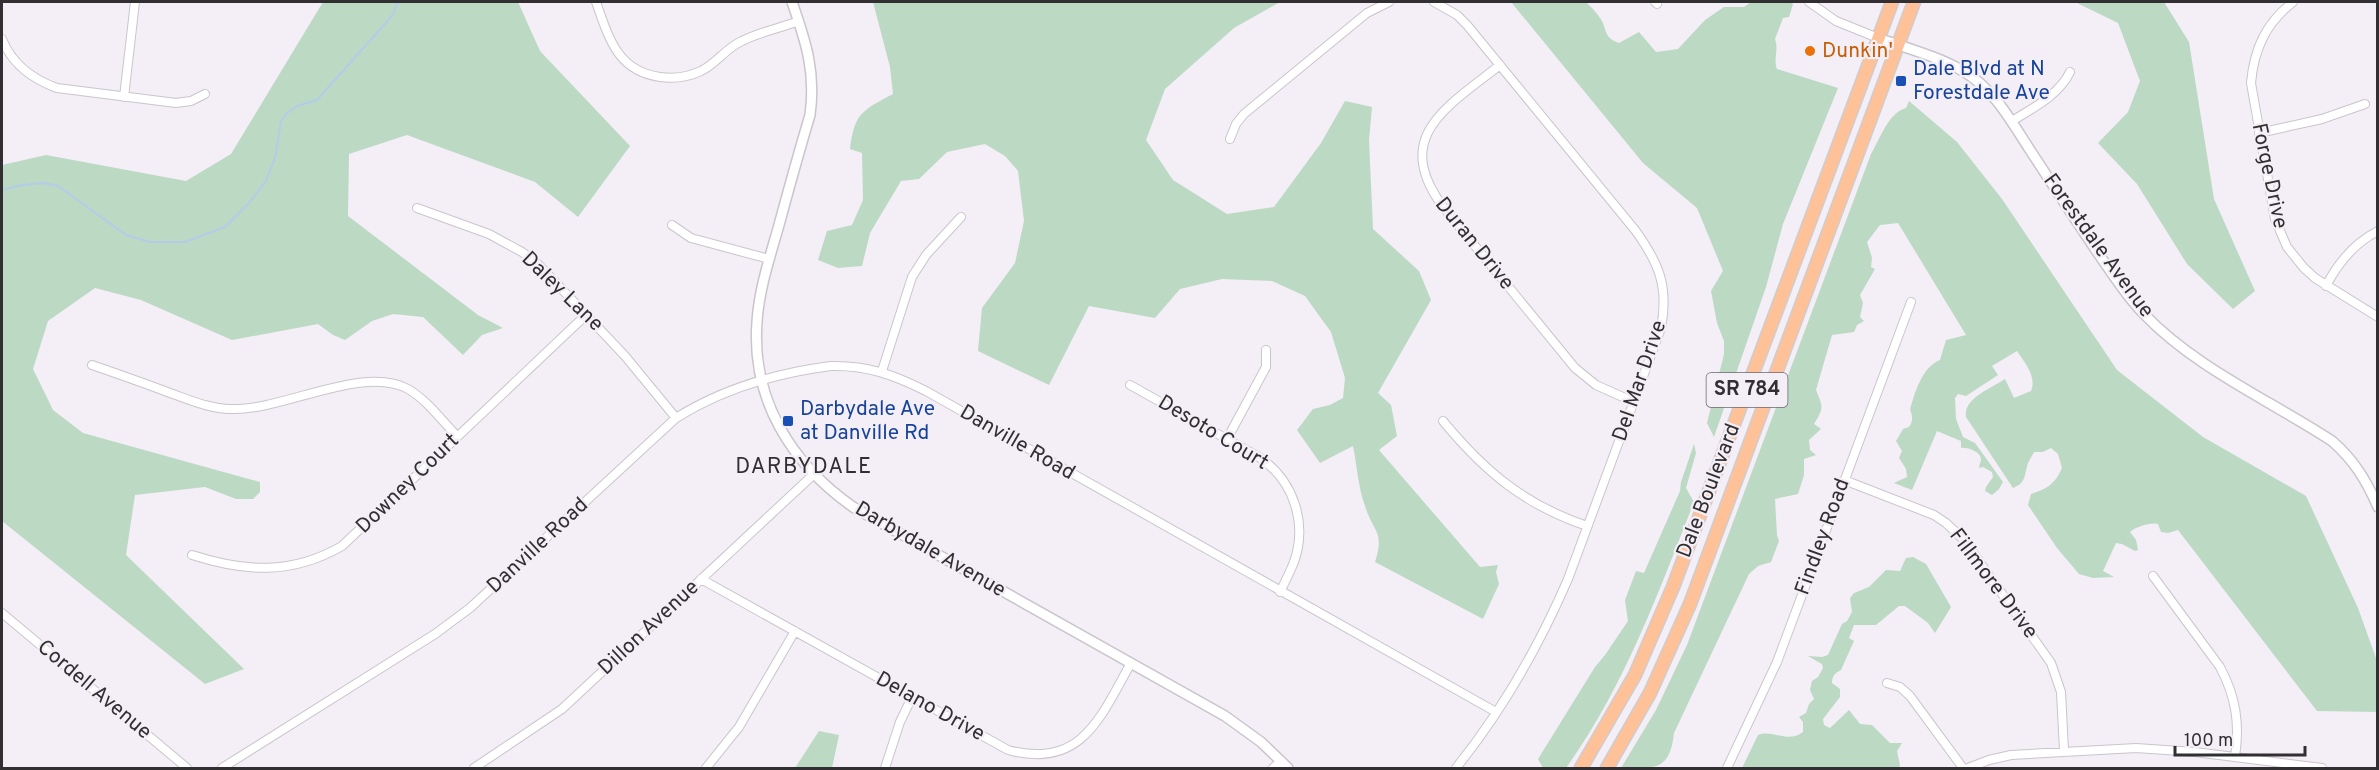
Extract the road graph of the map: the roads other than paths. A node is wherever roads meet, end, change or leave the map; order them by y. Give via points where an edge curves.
1 (135, 2) edge
2 (596, 2) edge
3 (792, 2) edge
4 (1389, 2) edge
5 (1434, 2) edge
6 (1809, 2) edge
7 (1892, 2) edge
8 (1914, 2) edge
9 (2293, 2) edge
10 (799, 21) junction
11 (1878, 38) junction
12 (2, 39) edge
13 (1897, 45) junction
14 (1500, 65) junction
15 (2070, 72) dead end
16 (205, 94) dead end
17 (124, 97) junction
18 (2365, 105) dead end
19 (2012, 121) junction
20 (2259, 133) junction
21 (1230, 139) dead end
22 (417, 208) dead end
23 (961, 217) dead end
24 (672, 225) dead end
25 (2378, 231) edge
26 (770, 259) junction
27 (2326, 286) junction
28 (1911, 302) dead end
29 (587, 314) junction
30 (2378, 317) edge
31 (1266, 350) dead end
32 (92, 365) dead end
33 (882, 371) junction
34 (762, 381) junction
35 (1130, 385) dead end
36 (1634, 402) junction
37 (676, 418) junction
38 (1443, 421) dead end
39 (458, 436) junction
40 (1227, 439) junction
41 (813, 475) junction
42 (1844, 480) junction
43 (2378, 507) edge
44 (1587, 526) junction
45 (192, 555) dead end
46 (2153, 576) dead end
47 (701, 579) junction
48 (1280, 592) junction
49 (2, 613) edge
50 (795, 631) junction
51 (1131, 663) junction
52 (1887, 683) dead end
53 (912, 697) junction
54 (1496, 712) junction
55 (2064, 751) junction
56 (2235, 757) junction
57 (1285, 765) edge
58 (187, 768) edge
59 (222, 768) edge
60 (474, 768) edge
61 (706, 768) edge
62 (885, 768) edge
63 (1273, 768) edge
64 (1456, 768) edge
65 (1581, 768) edge
66 (1607, 768) edge
67 (1727, 768) edge
68 (1963, 768) edge
69 (1968, 768) edge
70 (2322, 768) edge

1 - 17 street
2 - 10 street via 610,40 625,61 634,69 666,78 702,70 744,40
3 - 10 street, Darbydale Avenue
4 - 21 street via 1367,13 1244,114
5 - 14 street, Del Mar Drive via 1457,15
6 - 11 street, Forestdale Avenue via 1836,21
7 - 11 main road, Dale Boulevard / SR 784
8 - 13 main road, Dale Boulevard / SR 784
9 - 20 street, Forge Drive via 2263,35 2253,65 2252,98
10 - 26 street, Darbydale Avenue via 810,61 810,115
11 - 13 street, Forestdale Avenue
11 - 65 main road, Dale Boulevard / SR 784 via 1668,598 1635,675
12 - 17 street via 22,68 44,83
13 - 19 street, Forestdale Avenue via 1964,71 1988,91
13 - 66 main road, Dale Boulevard / SR 784 via 1690,604 1650,693
14 - 36 street, Del Mar Drive via 1635,230 1656,262 1663,287 1664,314
14 - 36 street, Duran Drive via 1445,109 1430,127 1423,151 1428,184 1575,368 1596,385
15 - 19 street via 2061,86
16 - 17 street via 182,103
18 - 20 street
19 - 43 street, Forestdale Avenue via 2143,313 2200,360 2332,441 2361,472
20 - 27 street, Forge Drive via 2280,233 2304,268
22 - 29 street, Daley Lane via 489,234 522,252
23 - 33 street via 912,277
24 - 26 street via 691,238
25 - 27 street via 2340,262
26 - 34 street, Darbydale Avenue via 756,323
27 - 30 street, Forge Drive
28 - 42 street, Findley Road
29 - 37 street, Daley Lane
29 - 39 street, Downey Court
31 - 40 street via 1266,367
32 - 39 street via 202,404 228,409 258,408 361,382 386,381 416,394
33 - 34 street, Danville Road via 831,366
33 - 48 street, Danville Road via 926,391
34 - 37 street, Danville Road via 714,396
34 - 41 street, Darbydale Avenue via 777,423
35 - 40 street, Desoto Court
36 - 44 street, Del Mar Drive
37 - 59 street, Danville Road via 470,608
38 - 44 street via 1480,462 1513,490 1548,511
39 - 45 street, Downey Court via 352,538 330,552 290,566 252,569
40 - 48 street, Desoto Court via 1269,464 1293,497 1299,520 1298,548
41 - 47 street, Dillon Avenue
41 - 51 street, Darbydale Avenue via 853,507
42 - 55 street, Fillmore Drive via 1934,515 1964,540 2051,663 2061,692
42 - 67 street, Findley Road via 1776,662
44 - 54 street, Del Mar Drive via 1554,611
46 - 56 street via 2229,683 2237,712
47 - 50 street, Delano Drive
47 - 60 street, Dillon Avenue via 562,709
48 - 54 street, Danville Road
49 - 58 street, Cordell Avenue
50 - 53 street, Delano Drive
50 - 61 street via 740,727
51 - 53 street, Delano Drive via 1091,733 1072,748 1052,756 1031,757 1008,750
51 - 57 street, Darbydale Avenue via 1244,728
52 - 68 street via 1910,696
53 - 62 street
54 - 64 street, Del Mar Drive
55 - 56 street via 2151,748
55 - 69 street via 2003,756
56 - 70 street
57 - 63 street

